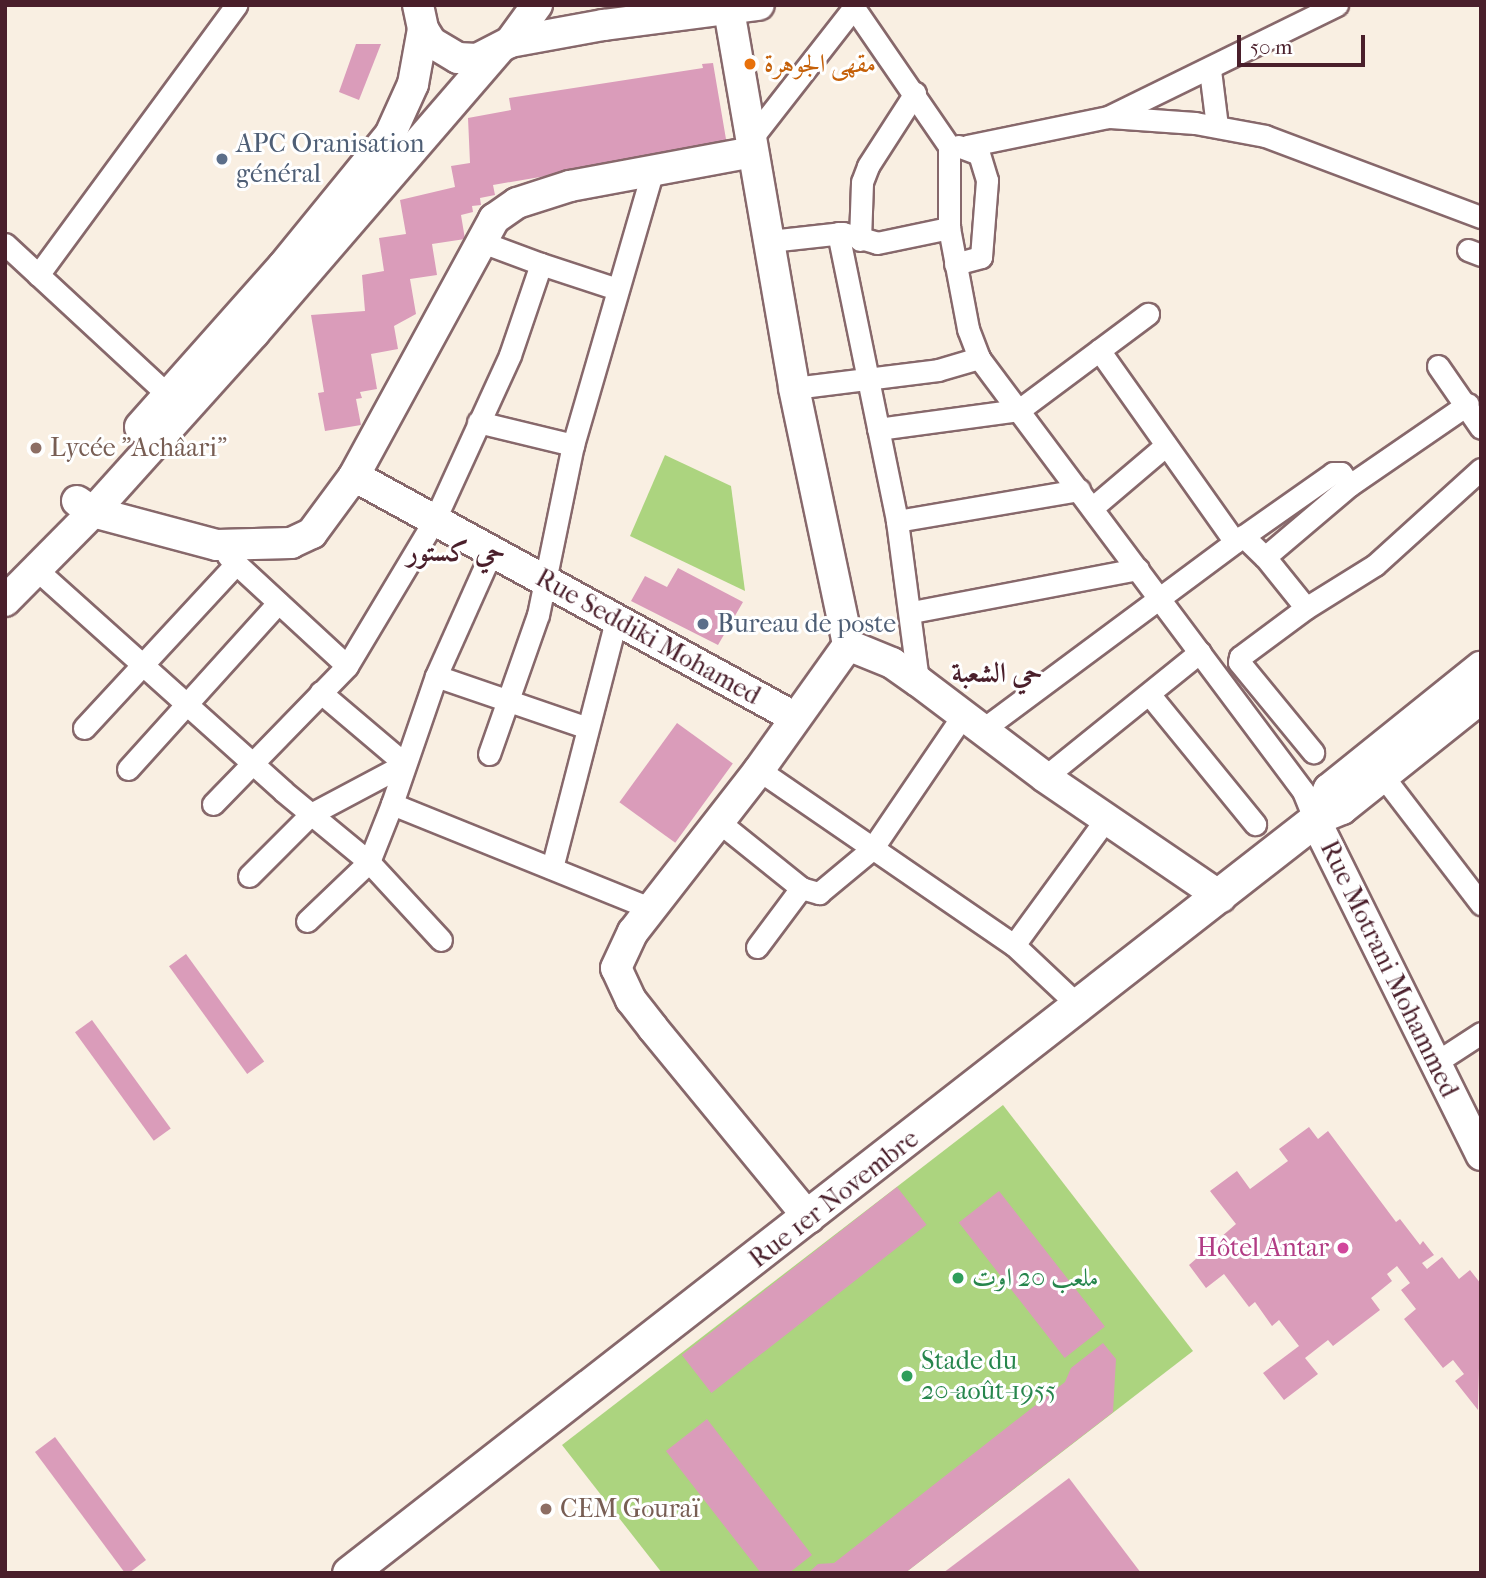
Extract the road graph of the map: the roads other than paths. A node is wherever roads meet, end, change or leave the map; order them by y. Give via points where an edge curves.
1 (236, 5) edge
2 (537, 5) edge
3 (759, 5) edge
4 (1337, 5) edge
5 (853, 6) edge
6 (729, 10) junction
7 (595, 15) edge
8 (420, 17) edge
9 (504, 46) junction
10 (1210, 70) junction
11 (915, 93) junction
12 (1108, 117) junction
13 (1217, 126) junction
14 (752, 145) junction
15 (958, 146) junction
16 (653, 169) junction
17 (1481, 217) edge
18 (949, 228) junction
19 (838, 233) junction
20 (860, 240) junction
21 (479, 241) junction
22 (770, 241) junction
23 (5, 244) edge
24 (541, 264) junction
25 (955, 264) junction
26 (38, 275) junction
27 (617, 289) junction
28 (1148, 314) dead end
29 (1099, 350) junction
30 (979, 358) junction
31 (1438, 366) dead end
32 (869, 377) junction
33 (794, 388) junction
34 (168, 395) junction
35 (1468, 404) junction
36 (1019, 410) junction
37 (478, 422) junction
38 (1481, 428) edge
39 (878, 429) junction
40 (573, 445) junction
41 (1166, 445) junction
42 (1481, 469) edge
43 (354, 475) junction
44 (1350, 485) junction
45 (1079, 490) junction
46 (85, 506) junction
47 (1092, 508) junction
48 (435, 519) junction
49 (897, 521) junction
50 (1239, 539) junction
51 (491, 553) junction
52 (226, 555) junction
53 (1265, 557) junction
54 (37, 569) junction
55 (1138, 569) junction
56 (5, 573) edge
57 (545, 580) junction
58 (1159, 597) junction
59 (5, 601) edge
60 (278, 603) junction
61 (1306, 608) junction
62 (912, 612) junction
63 (617, 617) junction
64 (848, 645) junction
65 (1200, 652) junction
66 (145, 663) junction
67 (347, 666) junction
68 (1481, 667) edge
69 (436, 676) junction
70 (918, 681) junction
71 (320, 692) junction
72 (1149, 694) junction
73 (1481, 698) edge
74 (508, 700) junction
75 (188, 703) junction
76 (794, 717) junction
77 (973, 723) junction
78 (585, 727) junction
79 (84, 728) dead end
80 (1313, 752) dead end
81 (489, 754) dead end
82 (253, 763) junction
83 (405, 764) junction
84 (128, 769) dead end
85 (759, 770) junction
86 (1382, 775) junction
87 (1045, 776) junction
88 (213, 804) dead end
89 (392, 804) junction
90 (311, 814) junction
91 (1106, 819) junction
92 (1315, 820) junction
93 (719, 822) junction
94 (1255, 824) dead end
95 (872, 849) junction
96 (369, 862) junction
97 (552, 868) junction
98 (249, 876) dead end
99 (801, 888) junction
100 (1221, 897) junction
101 (1481, 904) edge
102 (652, 909) junction
103 (307, 921) dead end
104 (441, 940) dead end
105 (1014, 945) junction
106 (757, 947) dead end
107 (1080, 1007) junction
108 (1481, 1032) edge
109 (1436, 1063) junction
110 (1481, 1155) edge
111 (810, 1218) junction
112 (349, 1573) edge

1 - 26 street
2 - 9 street
3 - 6 street
4 - 10 street
5 - 11 street
5 - 14 street
6 - 7 street
6 - 14 street
7 - 9 street
8 - 9 street via 432,42 458,58 477,58
8 - 34 street via 413,84 390,135 300,247
9 - 46 street
10 - 12 street
10 - 13 street
11 - 15 street
11 - 20 street via 862,182
12 - 13 street
12 - 15 street
13 - 17 street via 1281,142
14 - 16 street
14 - 22 street
15 - 18 street
15 - 25 street via 979,154 986,172 983,249 978,260
16 - 21 street via 570,186 517,203 494,219
16 - 27 street
18 - 20 street via 877,243
18 - 25 street
19 - 20 street
19 - 22 street
19 - 32 street
21 - 24 street
21 - 43 street
22 - 33 street
23 - 26 street
24 - 27 street
24 - 37 street via 510,355
25 - 30 street
26 - 34 street
27 - 40 street
28 - 29 street
29 - 36 street
29 - 41 street
30 - 32 street via 938,370
30 - 36 street
31 - 35 street
32 - 33 street
32 - 39 street
33 - 64 street
34 - 46 street
35 - 38 street
35 - 44 street
36 - 39 street
36 - 45 street
37 - 40 street
37 - 48 street
39 - 49 street
40 - 57 street
41 - 47 street
41 - 50 street
42 - 61 street via 1375,565
43 - 48 street, Rue Seddiki Mohamed
43 - 52 street via 312,533 291,543
44 - 50 street via 1341,472 1333,473
44 - 53 street
45 - 47 street
45 - 49 street
46 - 52 street
46 - 54 street
46 - 56 street
47 - 55 street
48 - 51 street, Rue Seddiki Mohamed
48 - 67 street
49 - 62 street
50 - 53 street
50 - 58 street
51 - 57 street, Rue Seddiki Mohamed
51 - 69 street
52 - 60 street
52 - 66 street
53 - 61 street
54 - 59 street
54 - 66 street
55 - 58 street
55 - 62 street
57 - 63 street, Rue Seddiki Mohamed
57 - 74 street
58 - 65 street
58 - 77 street
60 - 67 street
60 - 75 street
61 - 80 street via 1239,662
62 - 70 street
63 - 76 street, Rue Seddiki Mohamed
63 - 78 street
64 - 70 street via 892,663
64 - 76 street
65 - 72 street
65 - 92 street via 1303,791
66 - 75 street
66 - 79 street
67 - 71 street
68 - 92 street, Rue 1er Novembre via 1329,789
69 - 74 street
69 - 83 street
70 - 77 street
71 - 82 street
71 - 83 street
72 - 87 street
72 - 94 street
73 - 86 street, Rue 1er Novembre
74 - 78 street
74 - 81 street
75 - 82 street
75 - 84 street
76 - 85 street
77 - 87 street
77 - 95 street
78 - 97 street
82 - 88 street
82 - 90 street
83 - 89 street
83 - 90 street
85 - 93 street
85 - 95 street
86 - 92 street, Rue 1er Novembre via 1342,809
86 - 101 street
87 - 91 street
89 - 96 street
89 - 97 street
90 - 96 street
90 - 98 street
91 - 100 street
91 - 105 street
92 - 100 main road, Rue 1er Novembre
92 - 109 street, Rue Motrani Mohammed
93 - 99 street
93 - 102 street
95 - 99 street via 819,893
95 - 105 street
96 - 103 street
96 - 104 street
97 - 102 street
99 - 106 street
100 - 107 main road, Rue 1er Novembre
102 - 111 street via 633,932 616,968 631,1000
105 - 107 street
107 - 111 main road, Rue 1er Novembre
108 - 109 street
109 - 110 street, Rue Motrani Mohammed
111 - 112 main road, Rue 1er Novembre

